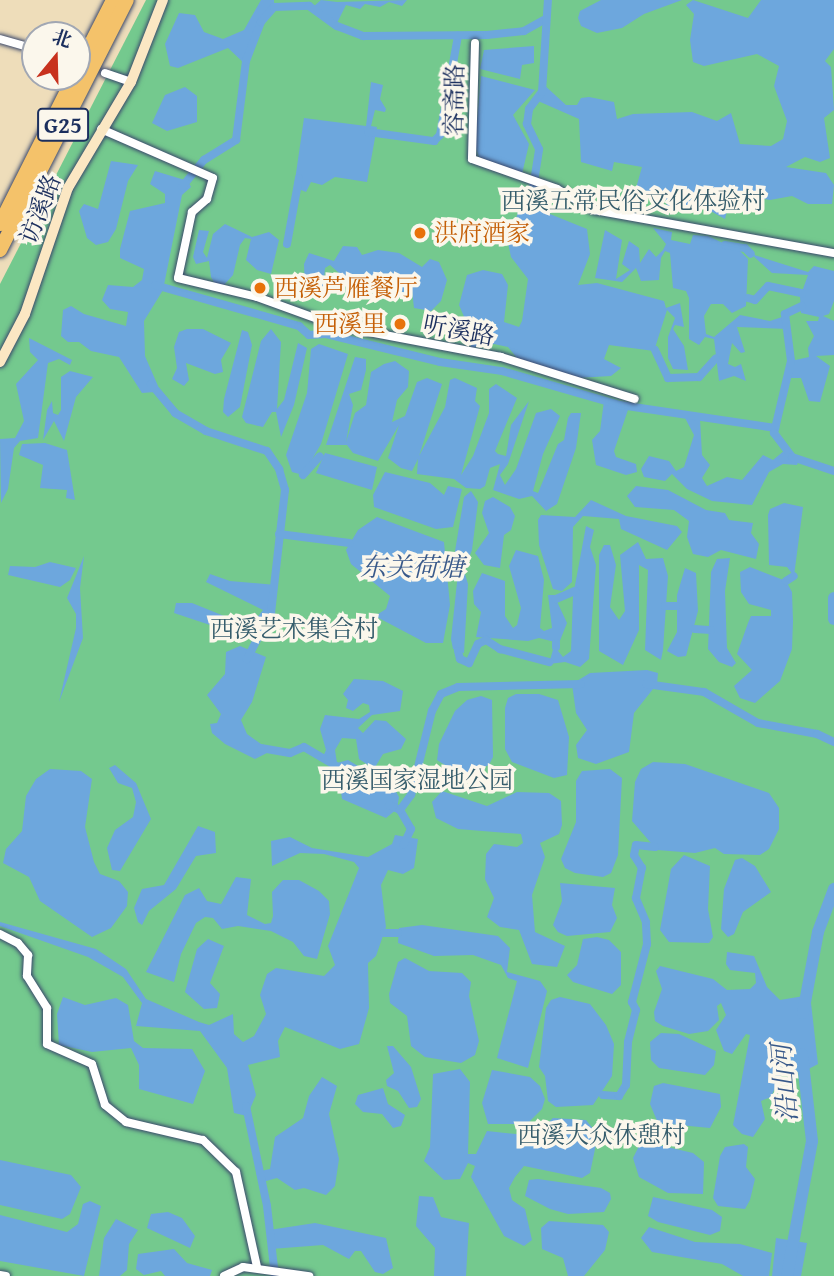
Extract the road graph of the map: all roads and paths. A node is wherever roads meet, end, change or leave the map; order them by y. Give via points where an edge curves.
1 (113, 0) edge
2 (127, 0) edge
3 (163, 0) edge
4 (0, 39) edge
5 (475, 43) dead end
6 (21, 44) edge
7 (91, 44) edge
8 (105, 73) dead end
9 (131, 82) junction
10 (67, 91) edge
11 (101, 129) junction
12 (0, 224) edge
13 (0, 250) edge
14 (834, 253) edge
15 (0, 362) edge
16 (635, 399) dead end
17 (0, 934) edge
18 (257, 1267) junction
19 (0, 1275) edge
20 (6, 1276) edge
21 (224, 1276) edge
22 (309, 1276) edge

1 - 7 highway, G25
2 - 13 highway, G25
3 - 9 street, 访溪路
4 - 6 street
5 - 14 street, 容斋路 via 472,159 544,184 594,210
8 - 9 street
9 - 11 street, 访溪路
10 - 12 highway, G25
11 - 15 street, 访溪路 via 68,188 25,314
11 - 16 street, 听溪路 via 213,178 207,199 192,212 178,278 257,298 337,326 501,357
17 - 18 street via 18,943 28,955 27,976 47,1008 47,1044 92,1064 105,1105 126,1122 203,1140 231,1166 243,1197
18 - 21 street via 231,1269
18 - 22 street
19 - 20 street

